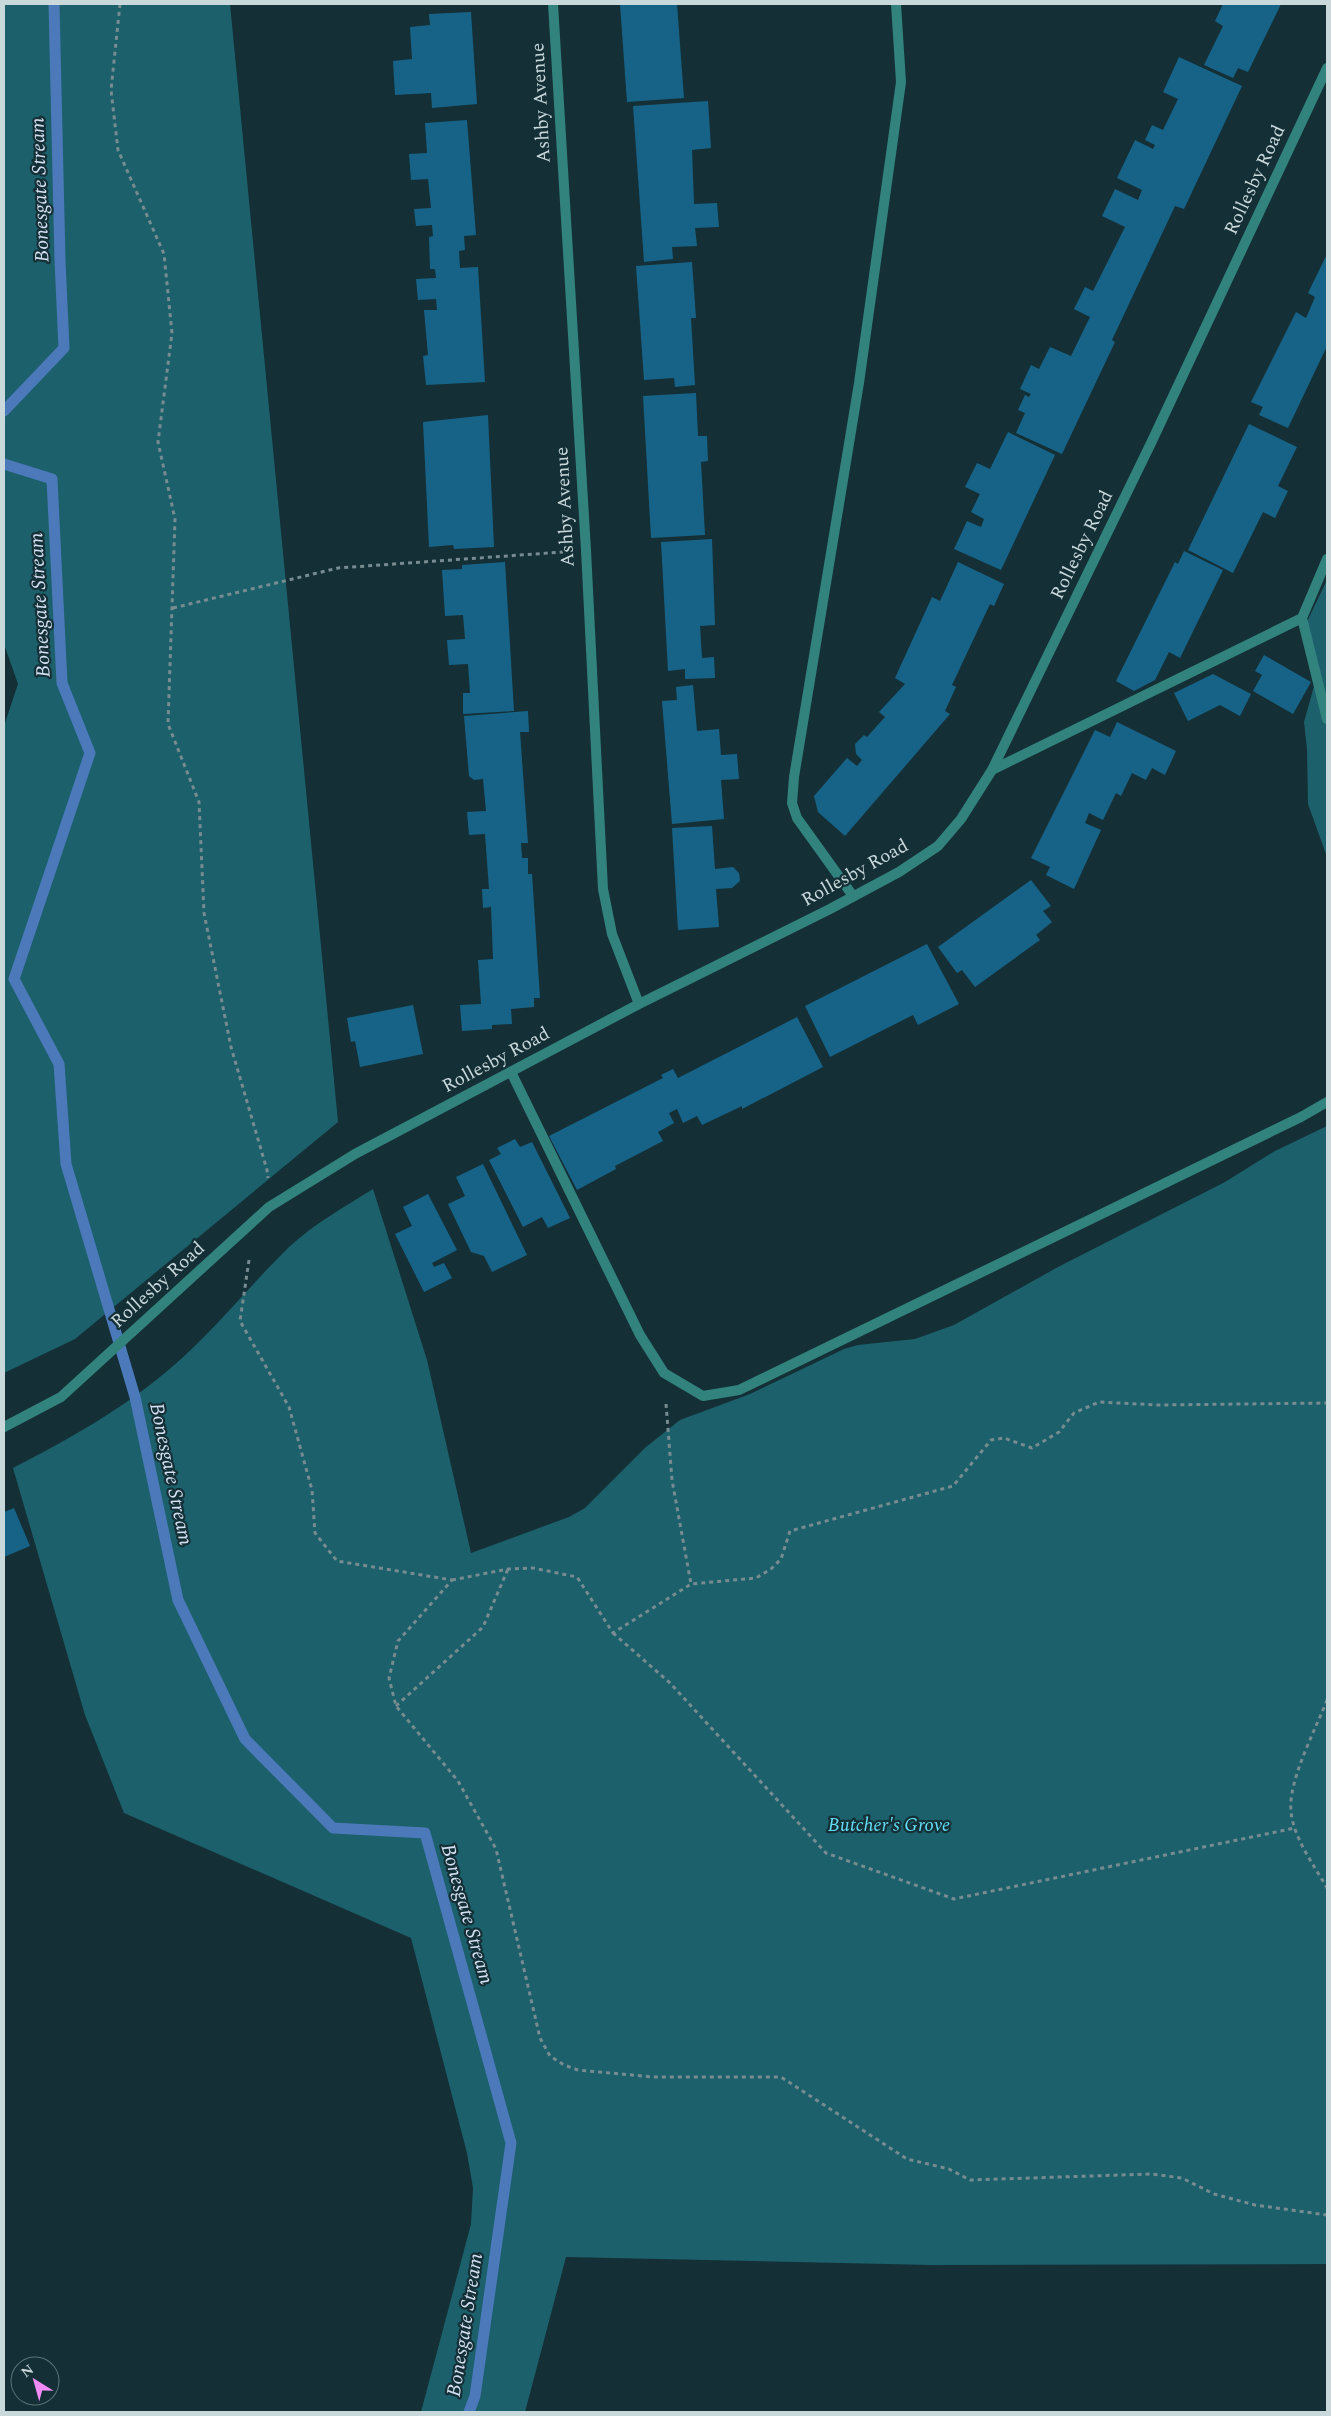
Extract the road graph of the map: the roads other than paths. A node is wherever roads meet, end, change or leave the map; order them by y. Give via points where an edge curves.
1 (553, 4) edge
2 (896, 4) edge
3 (1327, 68) edge
4 (1327, 559) edge
5 (1302, 618) junction
6 (1327, 719) edge
7 (992, 770) junction
8 (853, 896) junction
9 (639, 1004) junction
10 (511, 1072) junction
11 (1327, 1102) edge
12 (4, 1428) edge

1 - 9 street, Ashby Avenue via 603,889 612,934
2 - 8 street via 902,82 859,383 792,803 797,818
3 - 7 street, Rollesby Road
4 - 5 street
5 - 6 street
5 - 7 street
7 - 8 street, Rollesby Road via 961,819 938,846
8 - 9 street, Rollesby Road
9 - 10 street, Rollesby Road
10 - 11 street via 640,1335 664,1374 703,1396 739,1390 1292,1122
10 - 12 street, Rollesby Road via 355,1154 269,1207 61,1397

